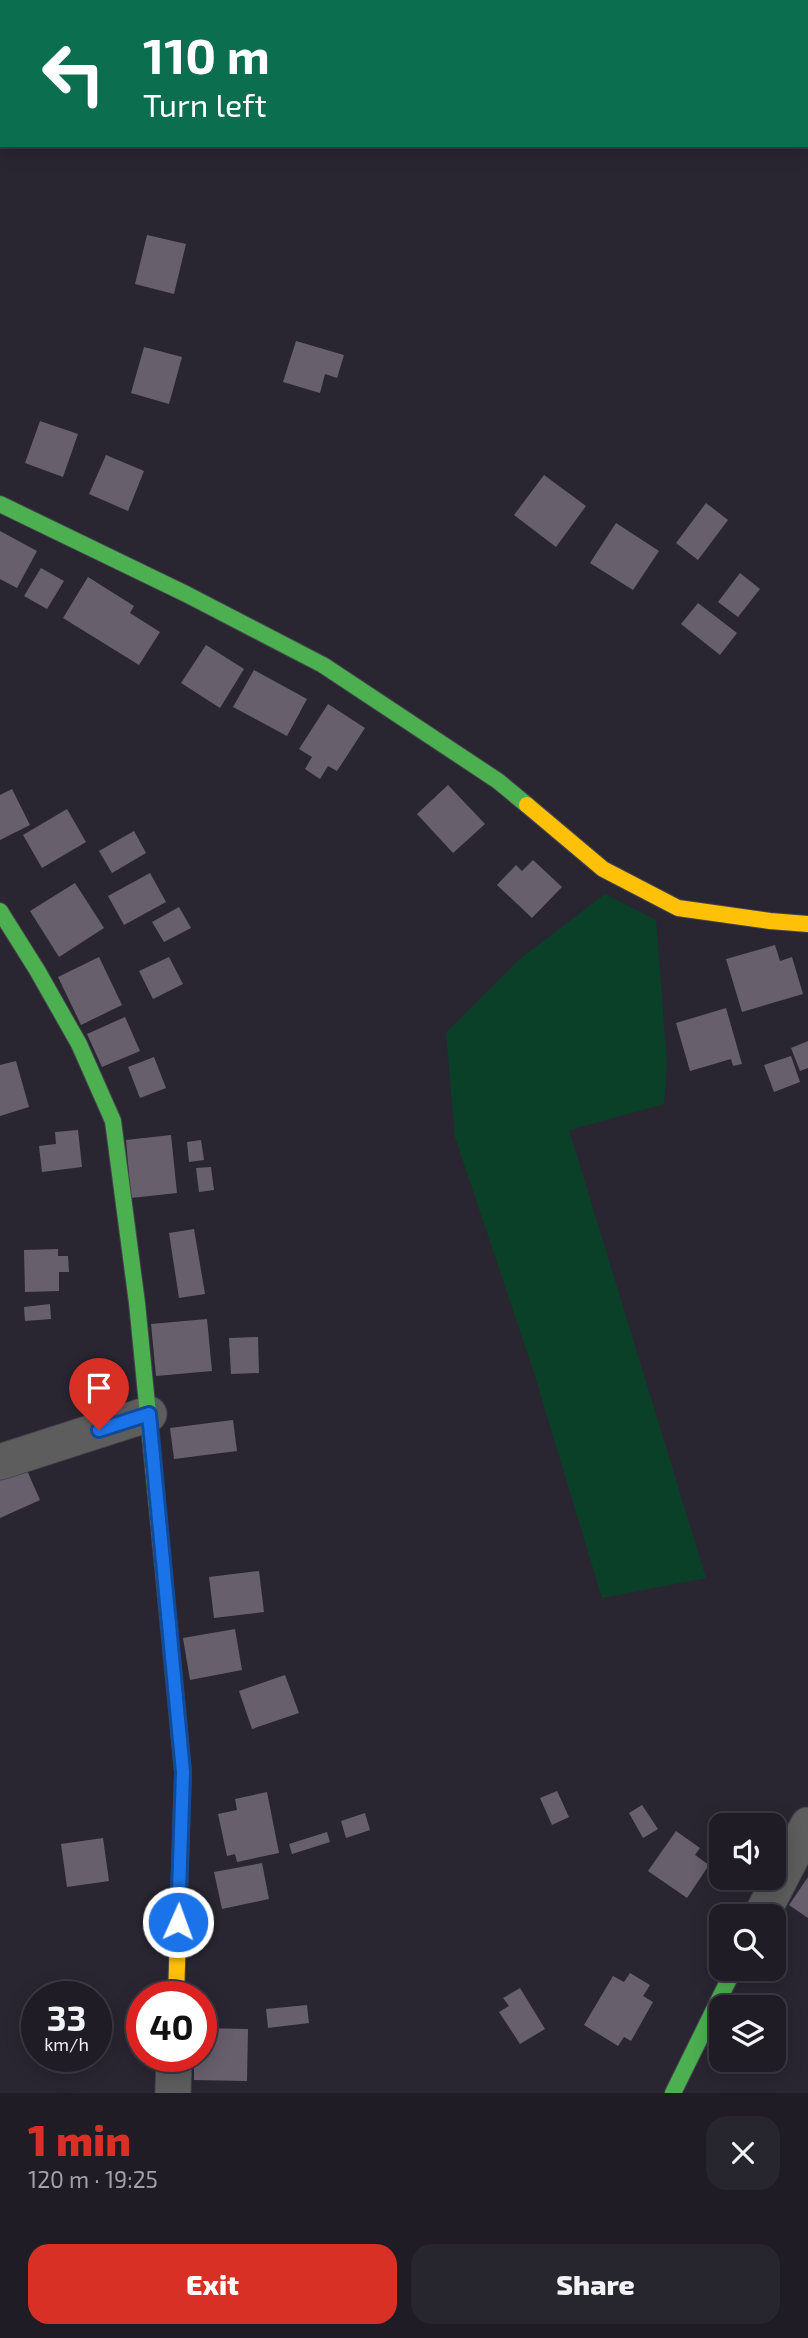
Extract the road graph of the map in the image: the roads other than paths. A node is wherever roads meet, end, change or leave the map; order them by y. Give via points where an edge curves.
1 (0, 504) edge
2 (0, 911) edge
3 (808, 924) edge
4 (149, 1414) junction
5 (0, 1462) edge
6 (808, 1825) edge
7 (767, 1904) edge
8 (176, 1981) edge
9 (728, 1981) edge
10 (174, 2072) edge
11 (173, 2093) edge
12 (673, 2093) edge

1 - 3 street via 323,665 498,781 603,869 624,880 678,908
2 - 4 street via 79,1044 114,1121
4 - 5 street
4 - 8 street via 183,1772
6 - 7 street
9 - 12 street
10 - 11 street

